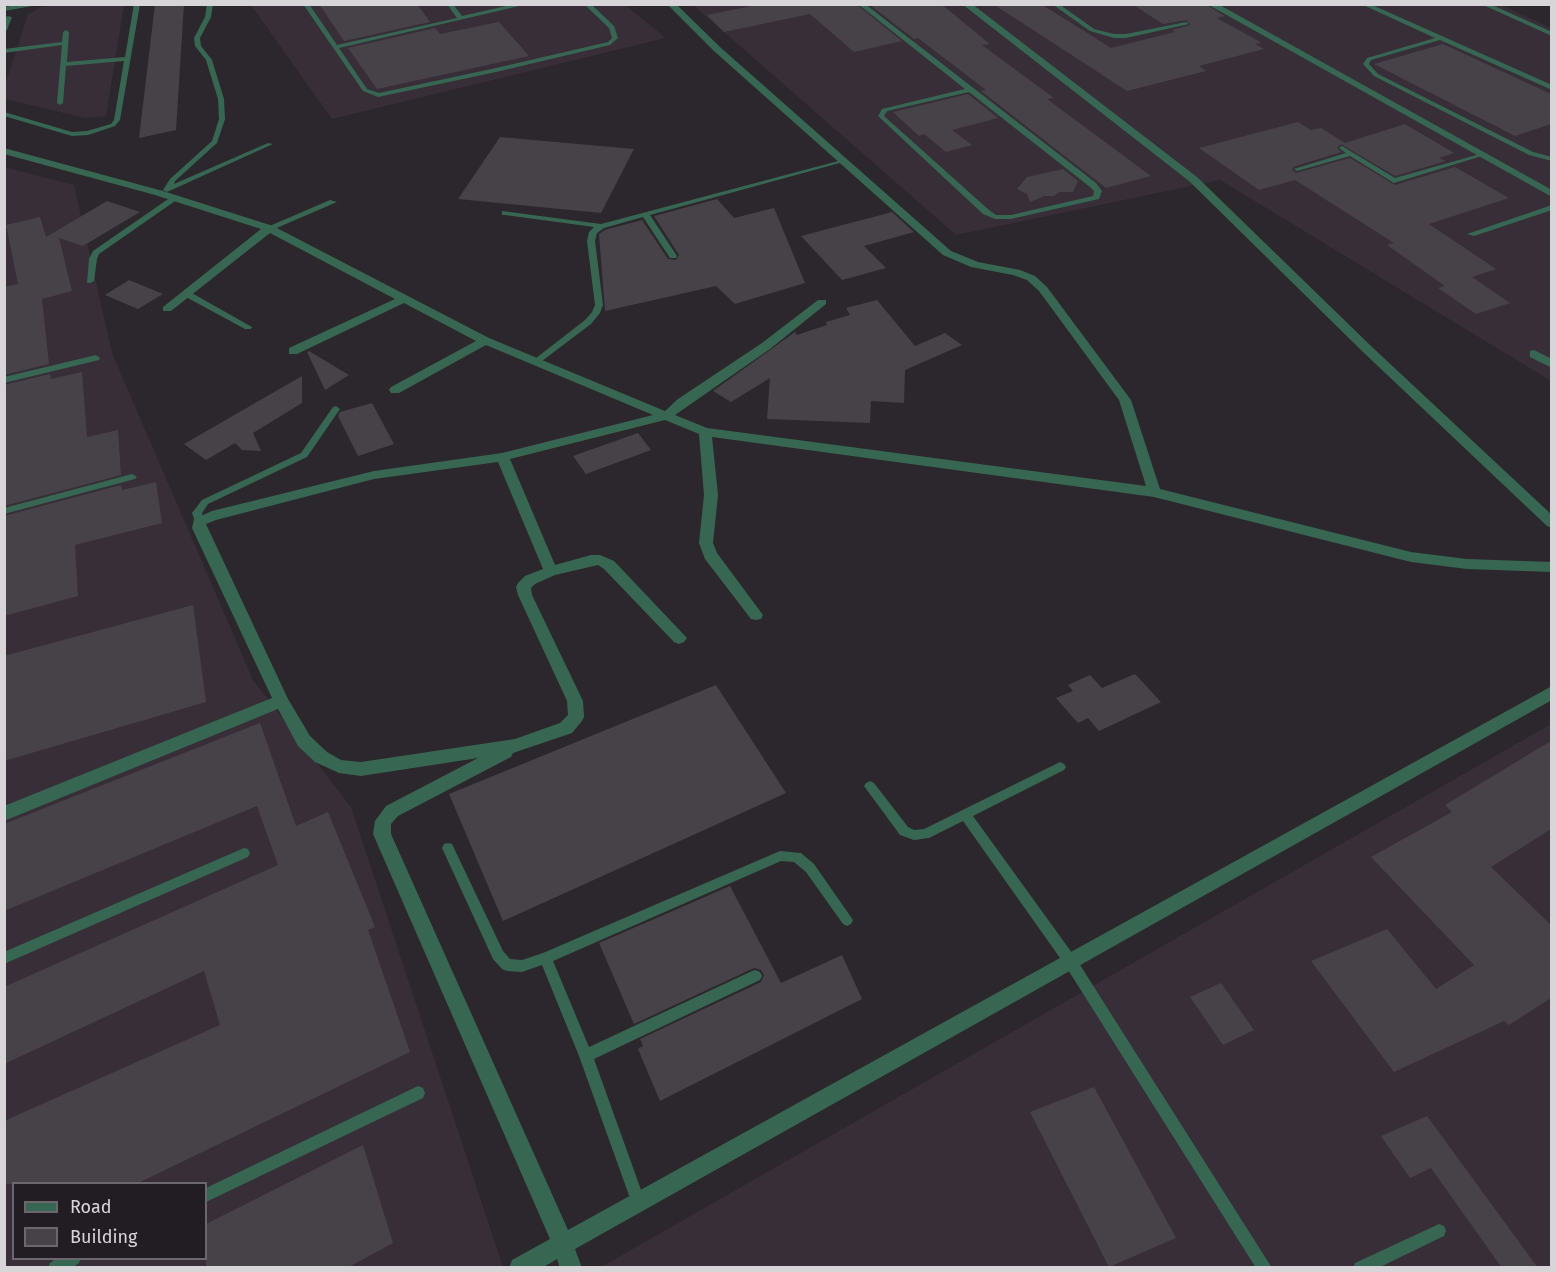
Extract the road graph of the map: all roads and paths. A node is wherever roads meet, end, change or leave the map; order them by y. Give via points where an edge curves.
1 (41, 4) edge
2 (137, 4) edge
3 (210, 4) edge
4 (306, 4) edge
5 (450, 4) edge
6 (525, 4) edge
7 (587, 4) edge
8 (671, 4) edge
9 (861, 4) edge
10 (966, 4) edge
11 (1055, 4) edge
12 (1211, 4) edge
13 (1364, 4) edge
14 (1484, 4) edge
15 (4, 9) edge
16 (9, 17) dead end
17 (461, 19) junction
18 (1186, 24) dead end
19 (4, 30) edge
20 (66, 32) dead end
21 (1551, 34) edge
22 (1441, 38) junction
23 (65, 43) junction
24 (334, 47) junction
25 (4, 51) edge
26 (127, 58) junction
27 (63, 64) junction
28 (1551, 88) edge
29 (970, 90) junction
30 (60, 103) dead end
31 (4, 114) edge
32 (270, 144) dead end
33 (1342, 148) dead end
34 (4, 152) edge
35 (1351, 154) junction
36 (1482, 155) junction
37 (1551, 159) edge
38 (844, 161) junction
39 (1297, 169) dead end
40 (167, 194) junction
41 (1551, 194) edge
42 (333, 202) dead end
43 (1551, 207) edge
44 (505, 213) dead end
45 (645, 214) junction
46 (601, 226) junction
47 (269, 228) junction
48 (1471, 234) dead end
49 (673, 256) dead end
50 (90, 280) dead end
51 (188, 294) junction
52 (404, 299) junction
53 (822, 303) dead end
54 (166, 309) dead end
55 (248, 327) dead end
56 (485, 341) junction
57 (293, 351) dead end
58 (1534, 354) dead end
59 (96, 358) dead end
60 (536, 362) junction
61 (1551, 364) edge
62 (4, 380) edge
63 (394, 390) dead end
64 (336, 409) dead end
65 (666, 416) junction
66 (705, 432) junction
67 (502, 457) junction
68 (132, 477) dead end
69 (1154, 492) junction
70 (4, 511) edge
71 (199, 522) junction
72 (1551, 523) edge
73 (1551, 567) edge
74 (551, 571) junction
75 (756, 615) dead end
76 (679, 638) dead end
77 (1551, 692) edge
78 (281, 701) junction
79 (516, 746) junction
80 (1060, 767) dead end
81 (870, 786) dead end
82 (4, 814) edge
83 (965, 814) junction
84 (448, 848) dead end
85 (244, 853) dead end
86 (847, 920) dead end
87 (4, 958) edge
88 (546, 958) junction
89 (1070, 961) junction
90 (755, 976) dead end
91 (586, 1056) junction
92 (418, 1093) dead end
93 (207, 1195) edge
94 (638, 1202) junction
95 (1438, 1231) dead end
96 (563, 1244) junction
97 (70, 1260) edge
98 (55, 1268) edge
99 (520, 1268) edge
100 (571, 1268) edge
101 (1265, 1268) edge
102 (1360, 1268) edge

1 - 15 lane
2 - 26 lane
3 - 40 lane via 197,38 210,60 221,99 222,119 215,142 172,180
4 - 24 lane
5 - 17 lane
6 - 17 lane
7 - 24 lane via 612,27 615,38 610,43 388,94 365,90
8 - 38 street
9 - 29 lane
10 - 72 street via 1192,179
11 - 18 lane via 1092,30 1114,36
12 - 36 street
13 - 22 lane
14 - 21 lane
16 - 19 lane
17 - 24 lane
20 - 23 lane
22 - 28 lane
22 - 37 lane via 1369,59 1366,64 1376,75 1531,154
23 - 25 lane
23 - 27 lane
26 - 27 lane
26 - 31 lane via 117,120 107,128 72,134
27 - 30 lane
29 - 29 lane via 884,110 881,117 995,217 1011,217 1096,197 1098,191 1093,185
32 - 40 lane
33 - 35 lane
34 - 40 street
35 - 36 lane via 1394,181
35 - 39 lane
36 - 41 street
38 - 45 lane
38 - 69 street via 947,253 975,265 1016,272 1031,278 1042,289 1125,400
40 - 47 street
40 - 50 lane via 96,253
42 - 47 lane
43 - 48 lane
44 - 46 lane
45 - 46 lane
45 - 49 lane
46 - 60 lane via 593,232 591,241 599,305 596,313
47 - 51 street
47 - 52 street
51 - 54 street
51 - 55 lane
52 - 56 street
52 - 57 street
53 - 65 street
56 - 60 street
56 - 63 street
58 - 61 street
59 - 62 lane
60 - 65 street
64 - 71 lane via 304,455 205,502 197,513
65 - 66 street
65 - 67 street
66 - 69 street
66 - 75 street via 711,495 705,543
67 - 71 street via 374,475
67 - 74 street
68 - 70 lane
69 - 73 street via 1411,557
71 - 78 street
74 - 76 street via 600,560
74 - 79 street via 523,586 575,701 576,717 566,728
77 - 89 street
78 - 79 street via 304,741 321,757 339,766 361,769
78 - 82 street
79 - 96 street via 392,811 383,821 382,834
80 - 83 lane
81 - 83 lane via 904,831 914,835 925,834
83 - 89 lane
84 - 88 lane via 498,955 507,965 522,966
85 - 87 lane
86 - 88 lane via 810,868 797,857 780,856
88 - 91 lane
89 - 94 street
89 - 101 lane
90 - 91 lane
91 - 94 lane
92 - 93 lane
94 - 96 street
95 - 102 lane
96 - 99 street
96 - 100 street
97 - 98 lane

